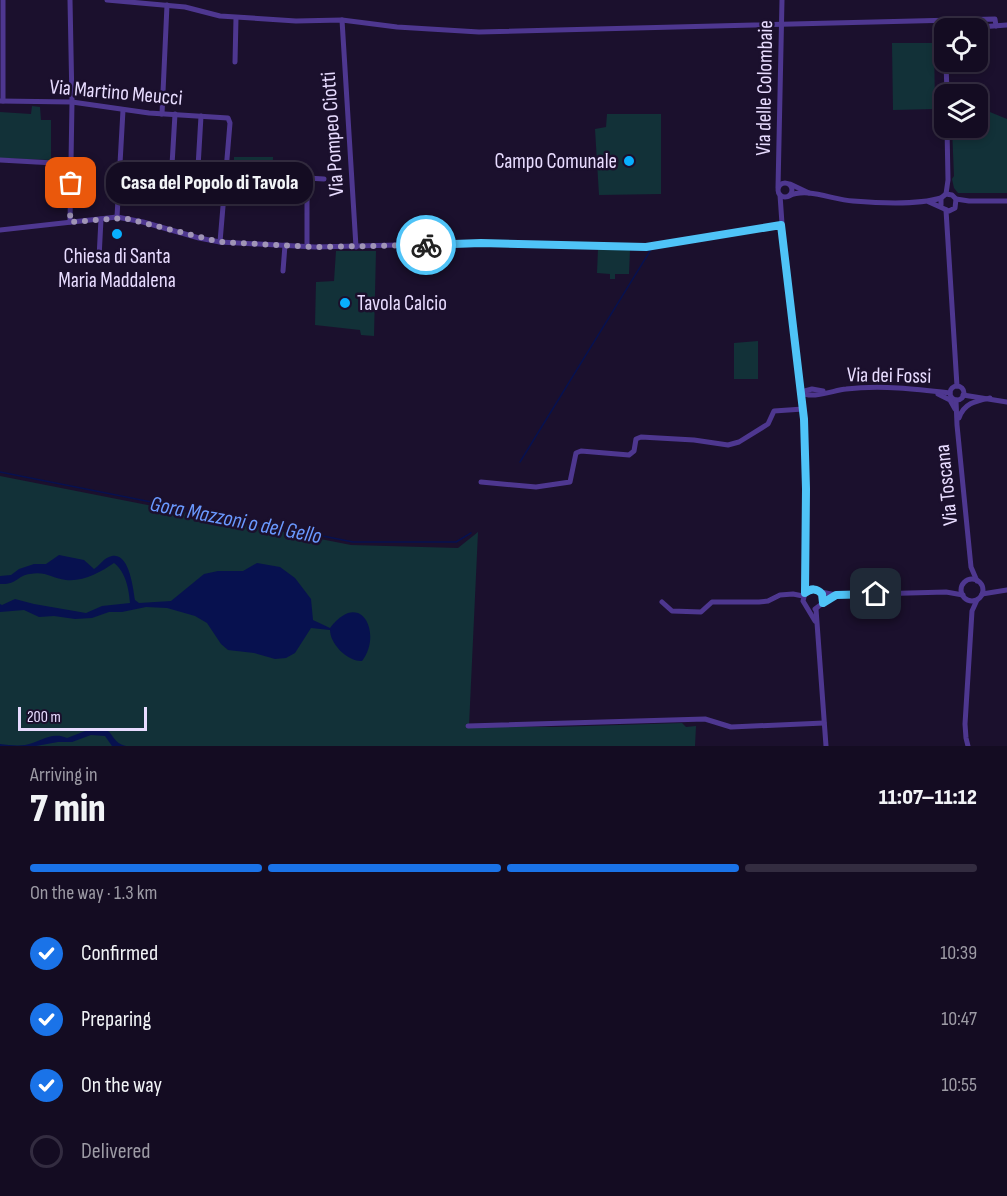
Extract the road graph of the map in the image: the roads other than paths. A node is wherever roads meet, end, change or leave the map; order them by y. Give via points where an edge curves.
1 (3, 0) edge
2 (70, 0) edge
3 (107, 0) edge
4 (784, 0) edge
5 (167, 5) junction
6 (236, 18) junction
7 (342, 20) junction
8 (781, 24) junction
9 (1007, 25) edge
10 (996, 26) junction
11 (988, 27) edge
12 (235, 62) dead end
13 (1, 101) edge
14 (72, 102) junction
15 (123, 110) junction
16 (162, 114) junction
17 (175, 114) junction
18 (201, 116) junction
19 (947, 138) edge
20 (0, 160) edge
21 (72, 164) junction
22 (779, 168) junction
23 (324, 179) dead end
24 (197, 184) junction
25 (789, 184) junction
26 (226, 185) junction
27 (783, 194) junction
28 (810, 194) junction
29 (1007, 201) edge
30 (949, 202) junction
31 (117, 217) junction
32 (101, 219) junction
33 (70, 222) junction
34 (781, 225) junction
35 (0, 230) edge
36 (220, 242) junction
37 (285, 245) junction
38 (307, 246) junction
39 (356, 247) junction
40 (99, 258) dead end
41 (283, 270) dead end
42 (956, 373) junction
43 (801, 384) junction
44 (957, 386) junction
45 (931, 391) junction
46 (801, 392) junction
47 (813, 392) junction
48 (950, 393) junction
49 (963, 395) junction
50 (990, 399) junction
51 (956, 400) junction
52 (1007, 402) edge
53 (803, 408) junction
54 (956, 410) junction
55 (957, 425) junction
56 (481, 482) dead end
57 (971, 567) junction
58 (968, 581) junction
59 (979, 583) junction
60 (962, 586) junction
61 (998, 590) junction
62 (1007, 590) edge
63 (821, 592) junction
64 (946, 592) junction
65 (806, 593) junction
66 (982, 594) junction
67 (836, 595) junction
68 (963, 595) junction
69 (968, 600) junction
70 (977, 600) junction
71 (662, 602) dead end
72 (823, 603) junction
73 (813, 609) junction
74 (972, 611) junction
75 (824, 723) junction
76 (468, 726) dead end
77 (826, 746) edge
78 (968, 746) edge

1 - 13 street
2 - 14 street
3 - 5 street
4 - 8 street, Via delle Colombaie
5 - 6 street
5 - 16 street
6 - 7 street
6 - 12 street
7 - 8 street via 397,27 508,32
7 - 39 street, Via Pompeo Ciotti
8 - 10 street via 995,19
8 - 22 street, Via delle Colombaie
9 - 10 street
10 - 11 street
13 - 14 street, Via Martino Meucci
14 - 15 street, Via Martino Meucci
14 - 21 street
15 - 16 street, Via Martino Meucci
15 - 31 street
16 - 17 street, Via Martino Meucci
17 - 18 street, Via Martino Meucci
17 - 24 street via 171,182
18 - 24 street
18 - 26 street, Via Martino Meucci via 228,118 230,123
19 - 30 street
20 - 21 street
21 - 33 street
22 - 25 street, Via delle Colombaie
22 - 27 street, Via delle Colombaie
23 - 38 street via 308,178
24 - 26 street
25 - 27 street via 792,191
25 - 27 street via 782,183
25 - 28 street
26 - 36 street
27 - 28 street
27 - 34 street
28 - 30 street via 854,202
29 - 30 street
30 - 42 street
31 - 32 street
31 - 36 street
32 - 33 street
32 - 40 street
33 - 35 street
34 - 39 street via 646,247 481,243
34 - 43 street
36 - 37 street
37 - 38 street
37 - 41 street
38 - 39 street
42 - 44 street
42 - 45 street via 949,388
43 - 46 street
43 - 47 street
44 - 48 street
44 - 49 street
45 - 47 street, Via dei Fossi via 886,387
45 - 48 street, Via dei Fossi
45 - 54 street via 950,400
46 - 47 street, Via dei Fossi via 807,396
46 - 53 street
47 - 53 street
48 - 51 street
49 - 50 street
49 - 51 street
50 - 52 street
50 - 55 street via 970,403 960,414
51 - 54 street, Via Toscana
53 - 56 street via 774,411 768,424 739,442 642,437 636,439 629,455 581,451 574,457 570,482 536,487
53 - 65 street
54 - 55 street, Via Toscana
55 - 57 street, Via Toscana
57 - 58 street, Via Toscana
57 - 59 street, Via Toscana
58 - 59 street
58 - 60 street
59 - 61 street
59 - 66 street
60 - 64 street
60 - 68 street
61 - 62 street
61 - 66 street
63 - 65 street
63 - 67 street
63 - 72 street
64 - 67 street
64 - 68 street
65 - 71 street via 759,602 712,602 701,612 672,611
65 - 73 street via 804,603
66 - 70 street
67 - 72 street
68 - 69 street
69 - 70 street
69 - 74 street
70 - 74 street
72 - 73 street
73 - 75 street
74 - 78 street via 965,724
75 - 76 street via 731,727 705,719
75 - 77 street

